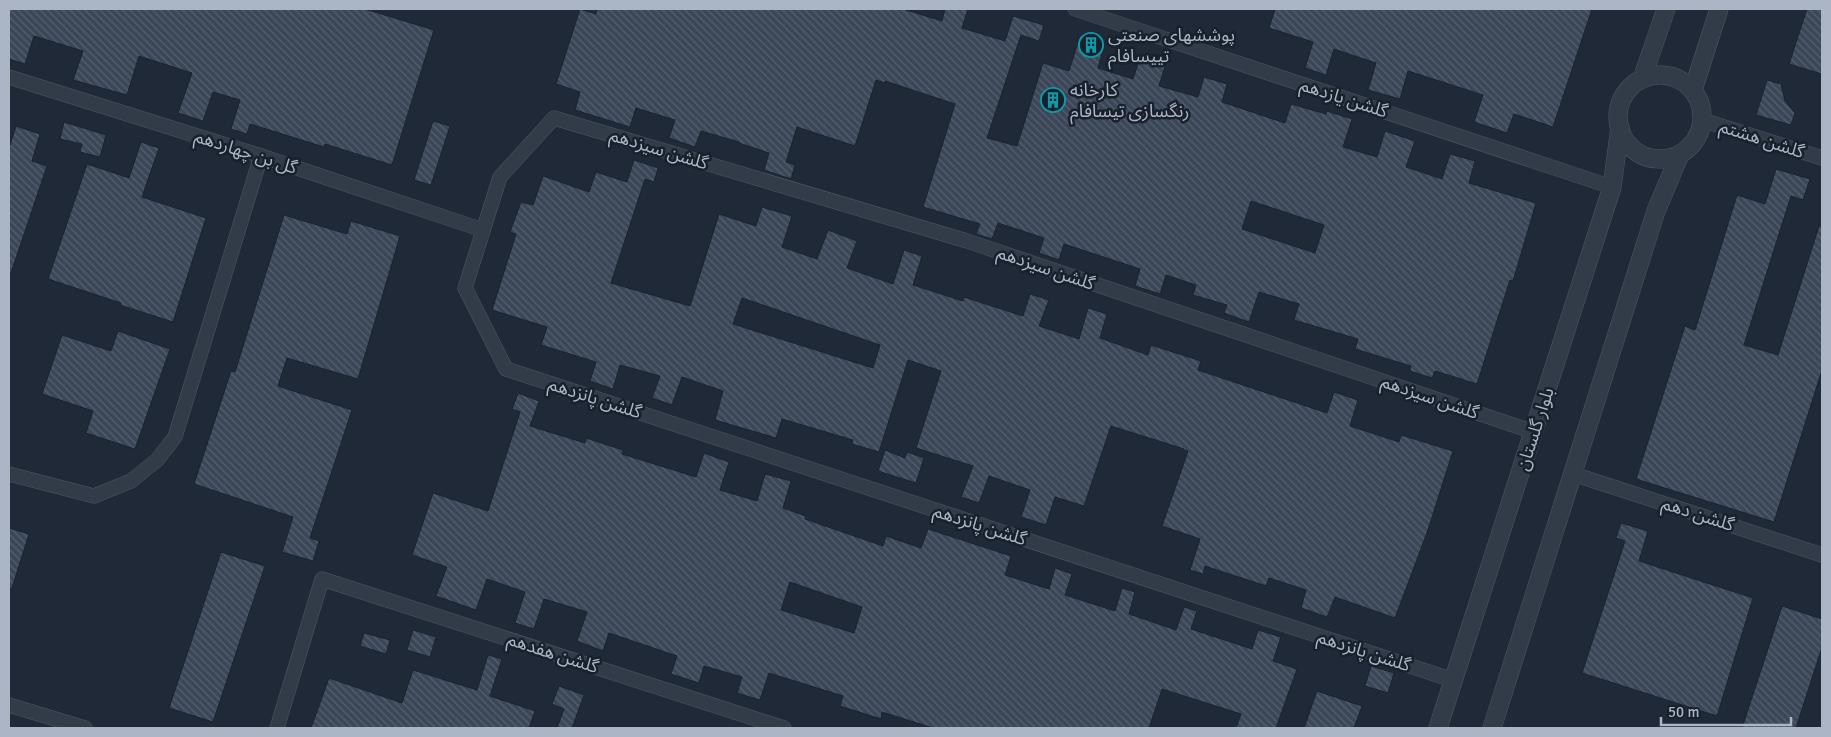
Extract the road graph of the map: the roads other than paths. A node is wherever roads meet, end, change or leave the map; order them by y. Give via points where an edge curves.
1 (1075, 9) edge
2 (1666, 9) edge
3 (1719, 9) edge
4 (9, 77) edge
5 (1642, 79) junction
6 (1693, 90) junction
7 (1702, 120) junction
8 (1620, 127) junction
9 (1680, 154) junction
10 (261, 156) junction
11 (1822, 158) edge
12 (1612, 187) junction
13 (483, 230) junction
14 (1534, 432) junction
15 (9, 474) edge
16 (1573, 474) junction
17 (1822, 555) edge
18 (1453, 680) junction
19 (9, 705) edge
20 (85, 728) edge
21 (277, 728) edge
22 (784, 728) edge
23 (1438, 728) edge
24 (1492, 728) edge

1 - 12 street, گلشن یازدهم
2 - 5 street
3 - 6 street
4 - 10 street, گل بن چهاردهم
5 - 6 street via 1666,75 1681,80
5 - 8 street via 1622,99 1618,114
6 - 7 street via 1701,104
7 - 9 street via 1696,139
7 - 11 street, گلشن هشتم
8 - 9 street via 1628,144 1640,154 1660,159
8 - 12 street, بلوار گلستان
9 - 16 street via 1656,212
10 - 13 street, گل بن چهاردهم
10 - 15 street via 175,437 157,460 131,481 94,496
12 - 14 street, بلوار گلستان
13 - 14 street, گلشن سیزدهم via 500,177 554,118 967,241
13 - 18 street, گلشن پانزدهم via 465,288 506,369
14 - 18 street, بلوار گلستان
16 - 17 street, گلشن دهم
16 - 24 street
18 - 23 street, بلوار گلستان
19 - 20 street
21 - 22 street, گلشن هفدهم via 322,579

